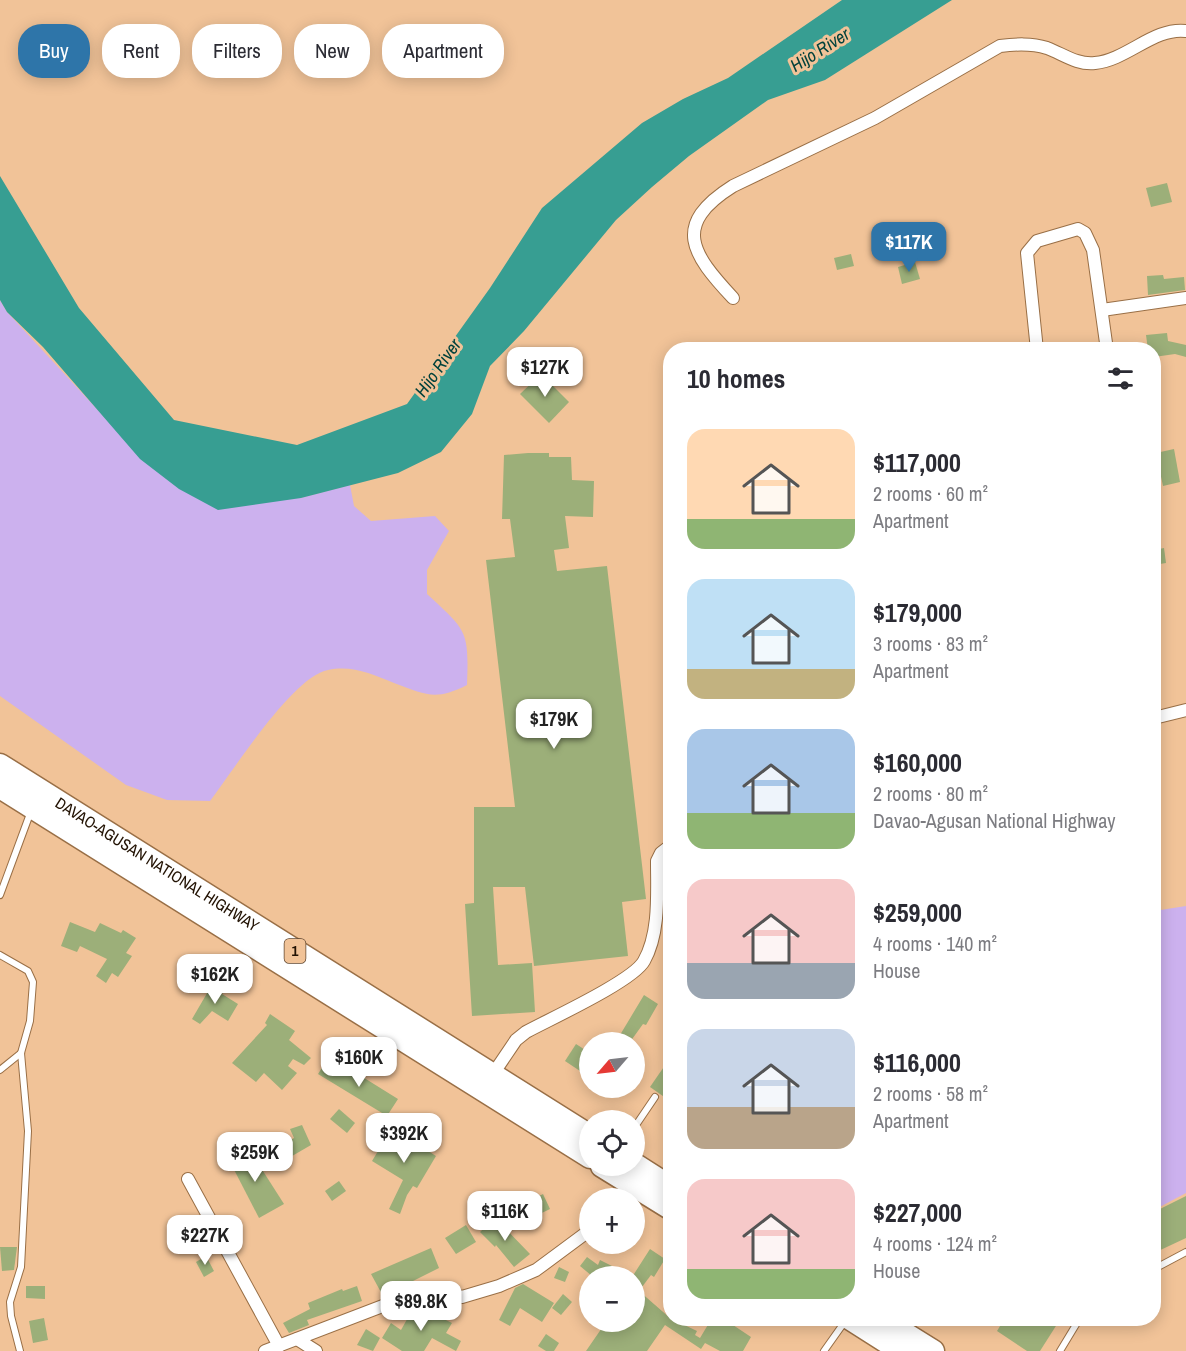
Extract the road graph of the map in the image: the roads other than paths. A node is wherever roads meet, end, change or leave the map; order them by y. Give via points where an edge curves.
1 (1186, 31) edge
2 (733, 298) dead end
3 (1186, 298) edge
4 (1102, 310) junction
5 (1036, 342) edge
6 (1106, 342) edge
7 (1186, 710) edge
8 (1161, 716) edge
9 (0, 765) edge
10 (0, 787) edge
11 (33, 807) junction
12 (663, 851) edge
13 (0, 895) edge
14 (0, 955) edge
15 (21, 1053) junction
16 (0, 1070) edge
17 (487, 1083) junction
18 (655, 1097) dead end
19 (645, 1112) edge
20 (579, 1130) edge
21 (579, 1149) edge
22 (645, 1169) edge
23 (614, 1176) edge
24 (663, 1178) edge
25 (188, 1179) dead end
26 (629, 1188) edge
27 (645, 1198) edge
28 (663, 1205) edge
29 (579, 1238) edge
30 (1186, 1252) edge
31 (1161, 1265) edge
32 (842, 1326) edge
33 (861, 1326) edge
34 (893, 1326) edge
35 (1075, 1326) edge
36 (297, 1339) junction
37 (279, 1346) junction
38 (20, 1351) edge
39 (265, 1351) edge
40 (316, 1351) edge
41 (824, 1351) edge
42 (901, 1351) edge
43 (933, 1351) edge
44 (1060, 1351) edge

1 - 2 street via 1164,34 1115,59 1094,63 1075,61 1046,48 1000,46 875,118 733,186 702,212 694,227 694,246 702,265
3 - 4 street
4 - 5 street via 1093,250 1085,233 1071,230 1037,241 1027,253
4 - 6 street
7 - 8 street
9 - 17 highway, DAVAO-AGUSAN NATIONAL HIGHWAY / 1
10 - 11 highway, DAVAO-AGUSAN NATIONAL HIGHWAY / 1
11 - 13 lane
11 - 17 highway, DAVAO-AGUSAN NATIONAL HIGHWAY / 1
12 - 17 street via 657,861 655,924 643,964 623,980 526,1032 516,1040
14 - 15 lane via 32,977 30,1021
15 - 16 lane
15 - 38 lane via 28,1131 21,1267 10,1302
17 - 20 highway, DAVAO-AGUSAN NATIONAL HIGHWAY / 1
17 - 21 highway, DAVAO-AGUSAN NATIONAL HIGHWAY / 1
18 - 19 lane
22 - 24 highway
23 - 26 highway
25 - 37 street
27 - 28 highway
29 - 36 street via 536,1270 500,1286 462,1297 435,1292 414,1294
30 - 31 lane
32 - 41 lane
33 - 42 highway
34 - 43 highway
35 - 44 lane
36 - 37 street
36 - 40 street
37 - 39 street

